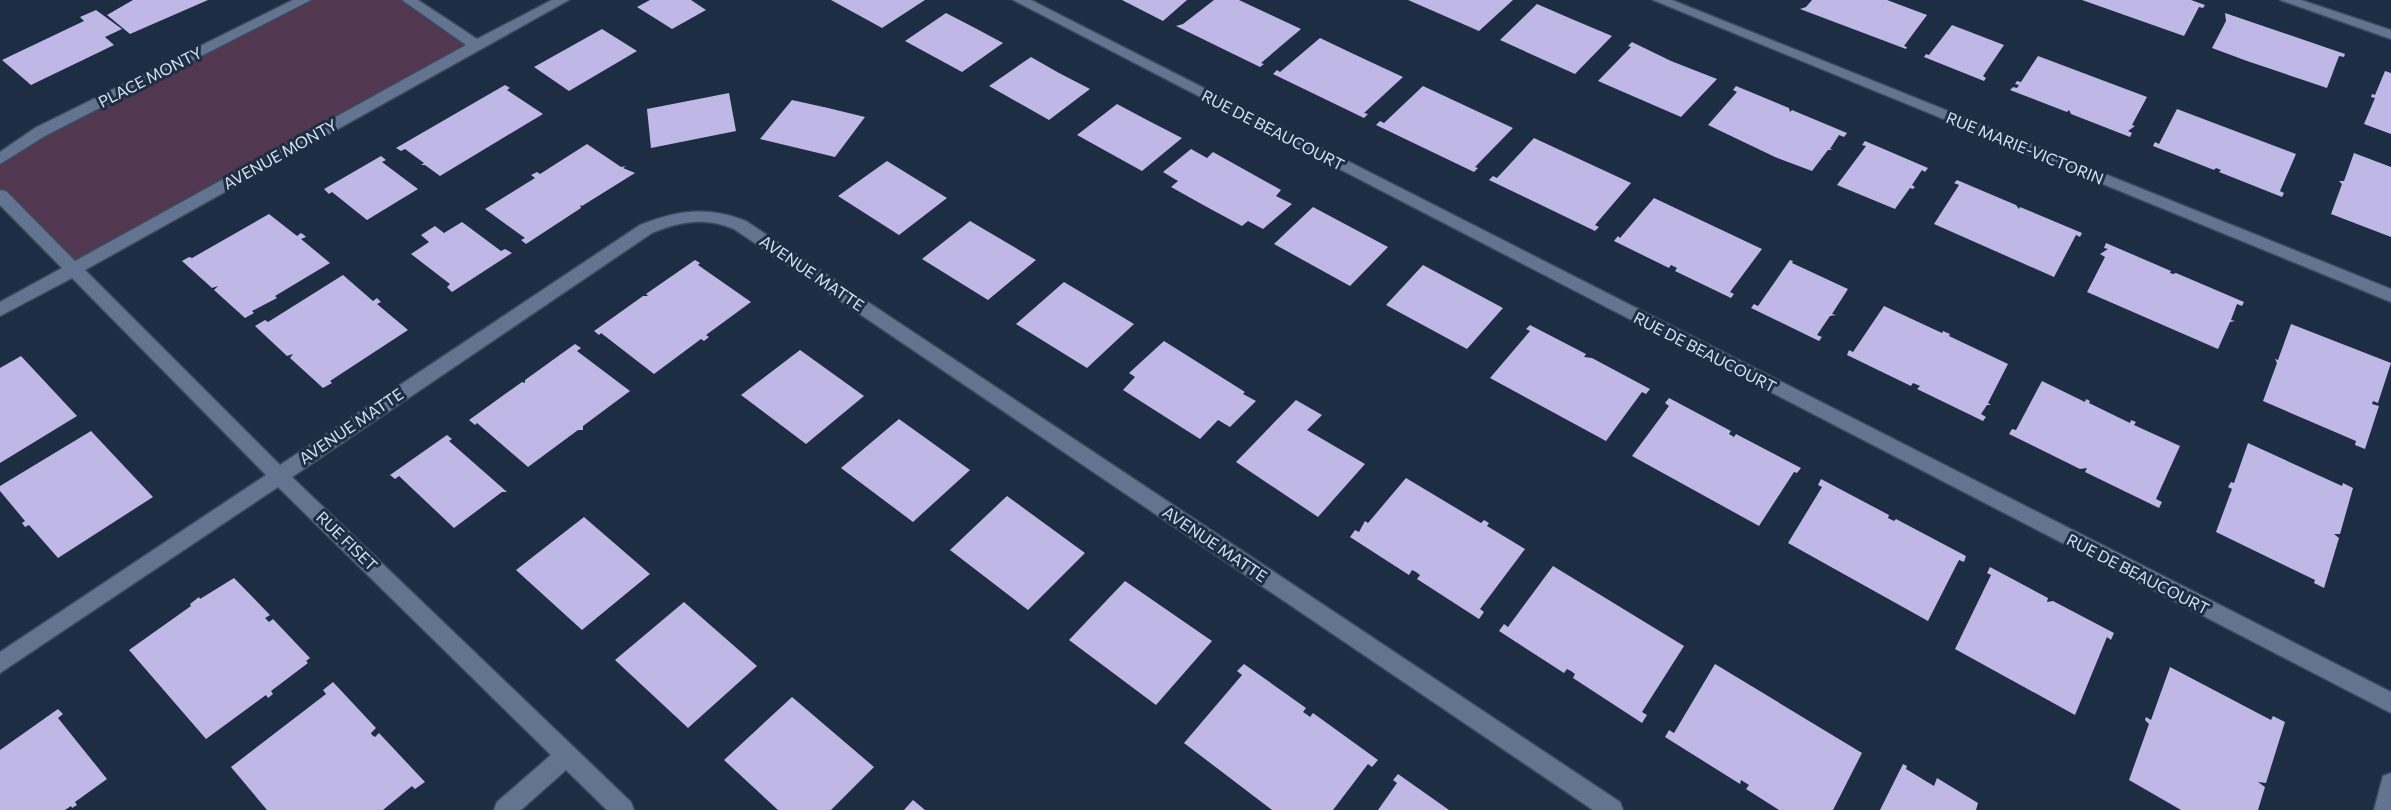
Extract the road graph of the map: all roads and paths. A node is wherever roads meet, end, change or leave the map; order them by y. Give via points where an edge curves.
1 (304, 0) edge
2 (409, 0) edge
3 (562, 0) edge
4 (1020, 0) edge
5 (1660, 0) edge
6 (2287, 0) edge
7 (2391, 35) edge
8 (476, 45) junction
9 (0, 159) edge
10 (0, 195) edge
11 (75, 269) junction
12 (2391, 296) edge
13 (0, 310) edge
14 (278, 475) junction
15 (0, 664) edge
16 (2391, 704) edge
17 (567, 755) junction
18 (2391, 784) edge
19 (505, 810) edge
20 (623, 810) edge
21 (1612, 810) edge
22 (2385, 810) edge

1 - 9 street, PLACE MONTY via 40,132
2 - 8 street
3 - 8 street, AVENUE MONTY
4 - 16 street, RUE DE BEAUCOURT
5 - 12 street, RUE MARIE-VICTORIN
6 - 7 street
8 - 11 street, AVENUE MONTY
10 - 11 street
11 - 13 street, AVENUE MONTY
11 - 14 street, RUE FISET
14 - 15 street, AVENUE MATTE
14 - 17 street, RUE FISET
14 - 21 street, AVENUE MATTE via 646,229 678,217 719,216 740,225
17 - 19 street
17 - 20 street, RUE FISET
18 - 22 street

